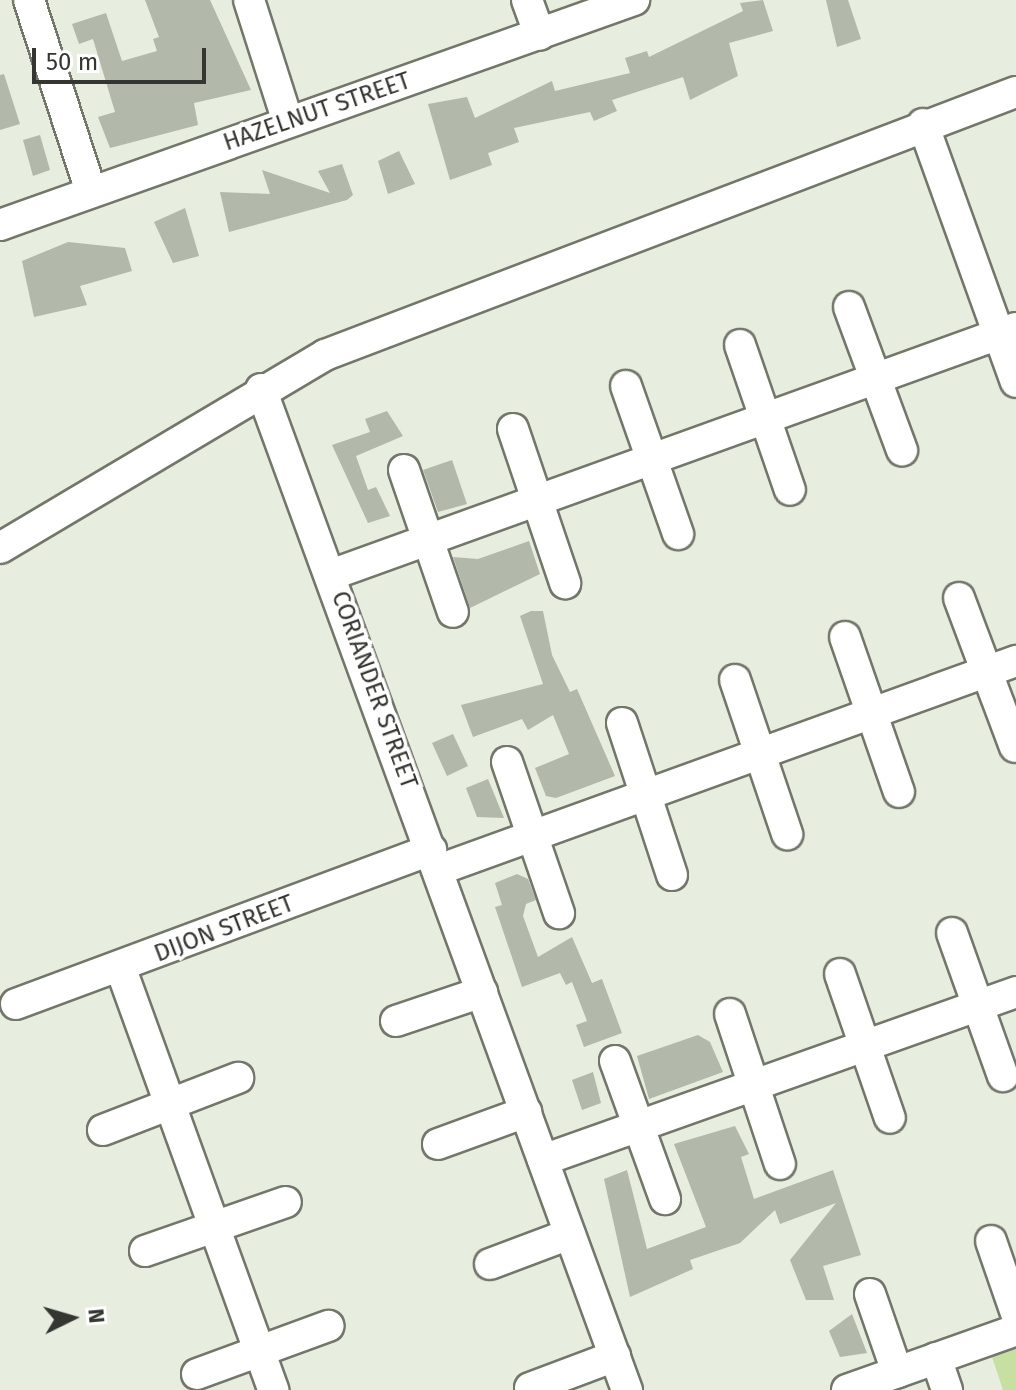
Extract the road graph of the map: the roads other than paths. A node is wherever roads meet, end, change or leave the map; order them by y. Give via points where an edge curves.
1 (29, 0) edge
2 (249, 0) edge
3 (527, 0) edge
4 (634, 0) edge
5 (540, 35) junction
6 (1016, 92) edge
7 (288, 122) junction
8 (923, 124) junction
9 (91, 192) junction
10 (0, 225) edge
11 (849, 307) dead end
12 (1007, 331) edge
13 (740, 345) dead end
14 (876, 381) junction
15 (1016, 382) edge
16 (626, 386) dead end
17 (261, 389) junction
18 (764, 419) junction
19 (513, 429) dead end
20 (902, 450) dead end
21 (652, 459) junction
22 (130, 470) junction
23 (404, 470) dead end
24 (790, 490) dead end
25 (538, 500) junction
26 (678, 534) dead end
27 (426, 540) junction
28 (0, 548) edge
29 (0, 571) edge
30 (333, 574) junction
31 (565, 583) dead end
32 (959, 598) dead end
33 (453, 612) dead end
34 (845, 637) dead end
35 (1016, 661) edge
36 (986, 671) junction
37 (735, 680) dead end
38 (871, 713) junction
39 (622, 723) dead end
40 (1015, 747) edge
41 (760, 753) junction
42 (507, 762) dead end
43 (899, 792) dead end
44 (646, 794) junction
45 (787, 834) dead end
46 (532, 835) junction
47 (434, 860) junction
48 (672, 875) dead end
49 (559, 913) dead end
50 (952, 933) dead end
51 (121, 969) junction
52 (840, 974) dead end
53 (482, 992) junction
54 (1016, 992) edge
55 (16, 1004) dead end
56 (977, 1006) junction
57 (730, 1014) dead end
58 (396, 1021) dead end
59 (865, 1046) junction
60 (615, 1061) dead end
61 (1003, 1076) dead end
62 (238, 1078) dead end
63 (753, 1086) junction
64 (174, 1105) junction
65 (526, 1112) junction
66 (890, 1118) dead end
67 (637, 1127) junction
68 (103, 1130) dead end
69 (438, 1144) dead end
70 (543, 1160) junction
71 (780, 1164) dead end
72 (665, 1199) dead end
73 (286, 1202) dead end
74 (216, 1228) junction
75 (570, 1234) junction
76 (991, 1241) dead end
77 (145, 1251) dead end
78 (490, 1264) dead end
79 (870, 1294) dead end
80 (1016, 1313) edge
81 (328, 1326) dead end
82 (1016, 1330) edge
83 (260, 1353) junction
84 (615, 1356) junction
85 (936, 1358) junction
86 (897, 1372) junction
87 (197, 1374) dead end
88 (530, 1388) dead end
89 (273, 1390) edge
90 (627, 1390) edge
91 (847, 1390) edge
92 (947, 1390) edge

1 - 9 street
2 - 7 street
3 - 5 street
4 - 5 street, HAZELNUT STREET
5 - 7 street, HAZELNUT STREET
6 - 8 street
7 - 9 street, HAZELNUT STREET
8 - 12 street
8 - 17 street via 407,318
9 - 10 street, HAZELNUT STREET
11 - 14 street
12 - 14 street
12 - 15 street
13 - 18 street
14 - 18 street
14 - 20 street
16 - 21 street
17 - 22 street
17 - 30 street, CORIANDER STREET
18 - 21 street
18 - 24 street
19 - 25 street
21 - 25 street
21 - 26 street
22 - 28 street
22 - 29 street via 102,499
23 - 27 street
25 - 27 street
25 - 31 street
27 - 30 street
27 - 33 street
30 - 47 street, CORIANDER STREET
32 - 36 street
34 - 38 street
35 - 36 street, DIJON STREET
36 - 38 street, DIJON STREET
36 - 40 street
37 - 41 street
38 - 41 street, DIJON STREET
38 - 43 street
39 - 44 street
41 - 44 street, DIJON STREET
41 - 45 street
42 - 46 street
44 - 46 street, DIJON STREET
44 - 48 street
46 - 47 street, DIJON STREET
46 - 49 street
47 - 51 street, DIJON STREET
47 - 53 street, CORIANDER STREET
50 - 56 street
51 - 55 street, DIJON STREET
51 - 64 street
52 - 59 street
53 - 58 street
53 - 65 street, CORIANDER STREET
54 - 56 street
56 - 59 street
56 - 61 street
57 - 63 street
59 - 63 street
59 - 66 street
60 - 67 street
62 - 64 street
63 - 67 street
63 - 71 street
64 - 68 street
64 - 74 street
65 - 69 street
65 - 70 street, CORIANDER STREET
67 - 70 street
67 - 72 street
70 - 75 street, CORIANDER STREET
73 - 74 street
74 - 77 street
74 - 83 street
75 - 78 street
75 - 84 street, CORIANDER STREET
76 - 80 street
79 - 86 street
81 - 83 street
82 - 85 street
83 - 87 street
83 - 89 street
84 - 88 street
84 - 90 street, CORIANDER STREET
85 - 86 street
85 - 92 street
86 - 91 street

